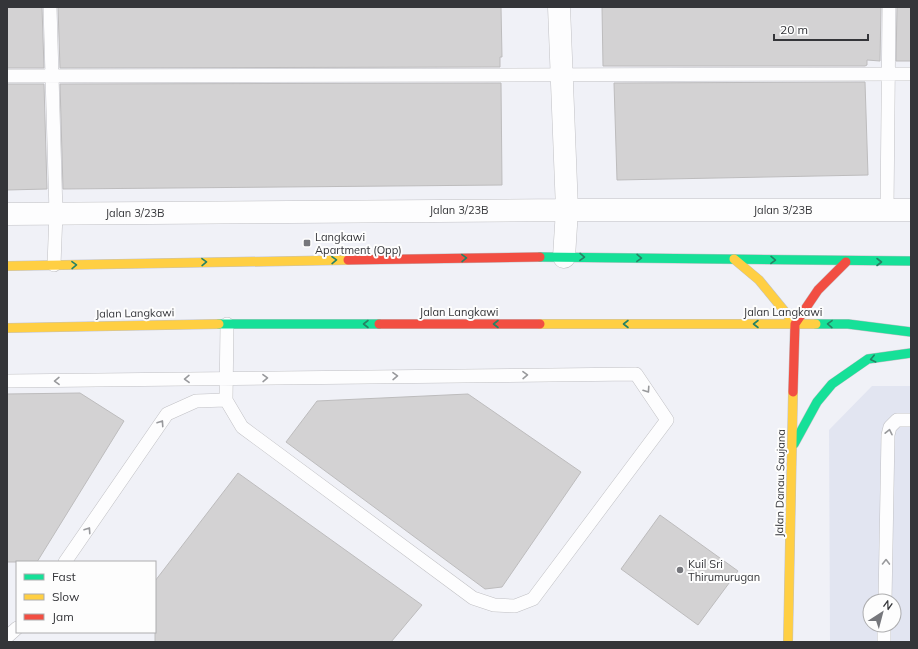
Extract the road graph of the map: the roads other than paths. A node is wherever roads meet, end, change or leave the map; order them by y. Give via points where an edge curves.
1 (50, 7) edge
2 (559, 7) edge
3 (889, 7) edge
4 (562, 74) junction
5 (888, 74) junction
6 (911, 74) edge
7 (52, 75) junction
8 (7, 76) edge
9 (567, 210) junction
10 (887, 210) junction
11 (911, 210) edge
12 (56, 213) junction
13 (7, 214) edge
14 (564, 257) junction
15 (734, 259) junction
16 (846, 262) junction
17 (911, 262) edge
18 (54, 265) junction
19 (7, 266) edge
20 (228, 324) junction
21 (795, 324) junction
22 (7, 328) edge
23 (911, 332) edge
24 (911, 353) edge
25 (226, 378) junction
26 (7, 381) edge
27 (226, 400) junction
28 (911, 420) edge
29 (793, 446) junction
30 (67, 561) edge
31 (885, 593) edge
32 (16, 629) edge
33 (7, 637) edge
34 (788, 642) edge

1 - 7 lane
2 - 4 street
3 - 5 lane
4 - 5 lane
4 - 7 lane
4 - 9 street
5 - 6 lane
5 - 10 lane
7 - 8 lane
7 - 12 lane
9 - 10 street, Jalan 3/23B
9 - 12 street, Jalan 3/23B
9 - 14 street
10 - 11 street, Jalan 3/23B
12 - 13 street, Jalan 3/23B
12 - 18 lane
14 -> 15 street
18 -> 14 street
15 -> 16 street
15 - 21 street via 759,280
16 -> 17 street
16 - 21 street via 824,280 809,299
18 - 19 street
21 -> 20 street, Jalan Langkawi
20 - 22 street, Jalan Langkawi
20 - 25 lane
23 -> 21 street, Jalan Langkawi via 848,324
21 - 29 street, Jalan Danau Saujana
24 -> 29 street via 868,359 832,384 817,402
25 -> 26 lane
25 - 27 lane
25 -> 27 lane via 636,374 667,420 533,599 515,606 494,605 473,598 242,427
30 -> 27 lane via 167,414 196,401
31 -> 28 lane via 888,435 890,427 897,420
29 - 34 street, Jalan Danau Saujana
32 - 33 lane

